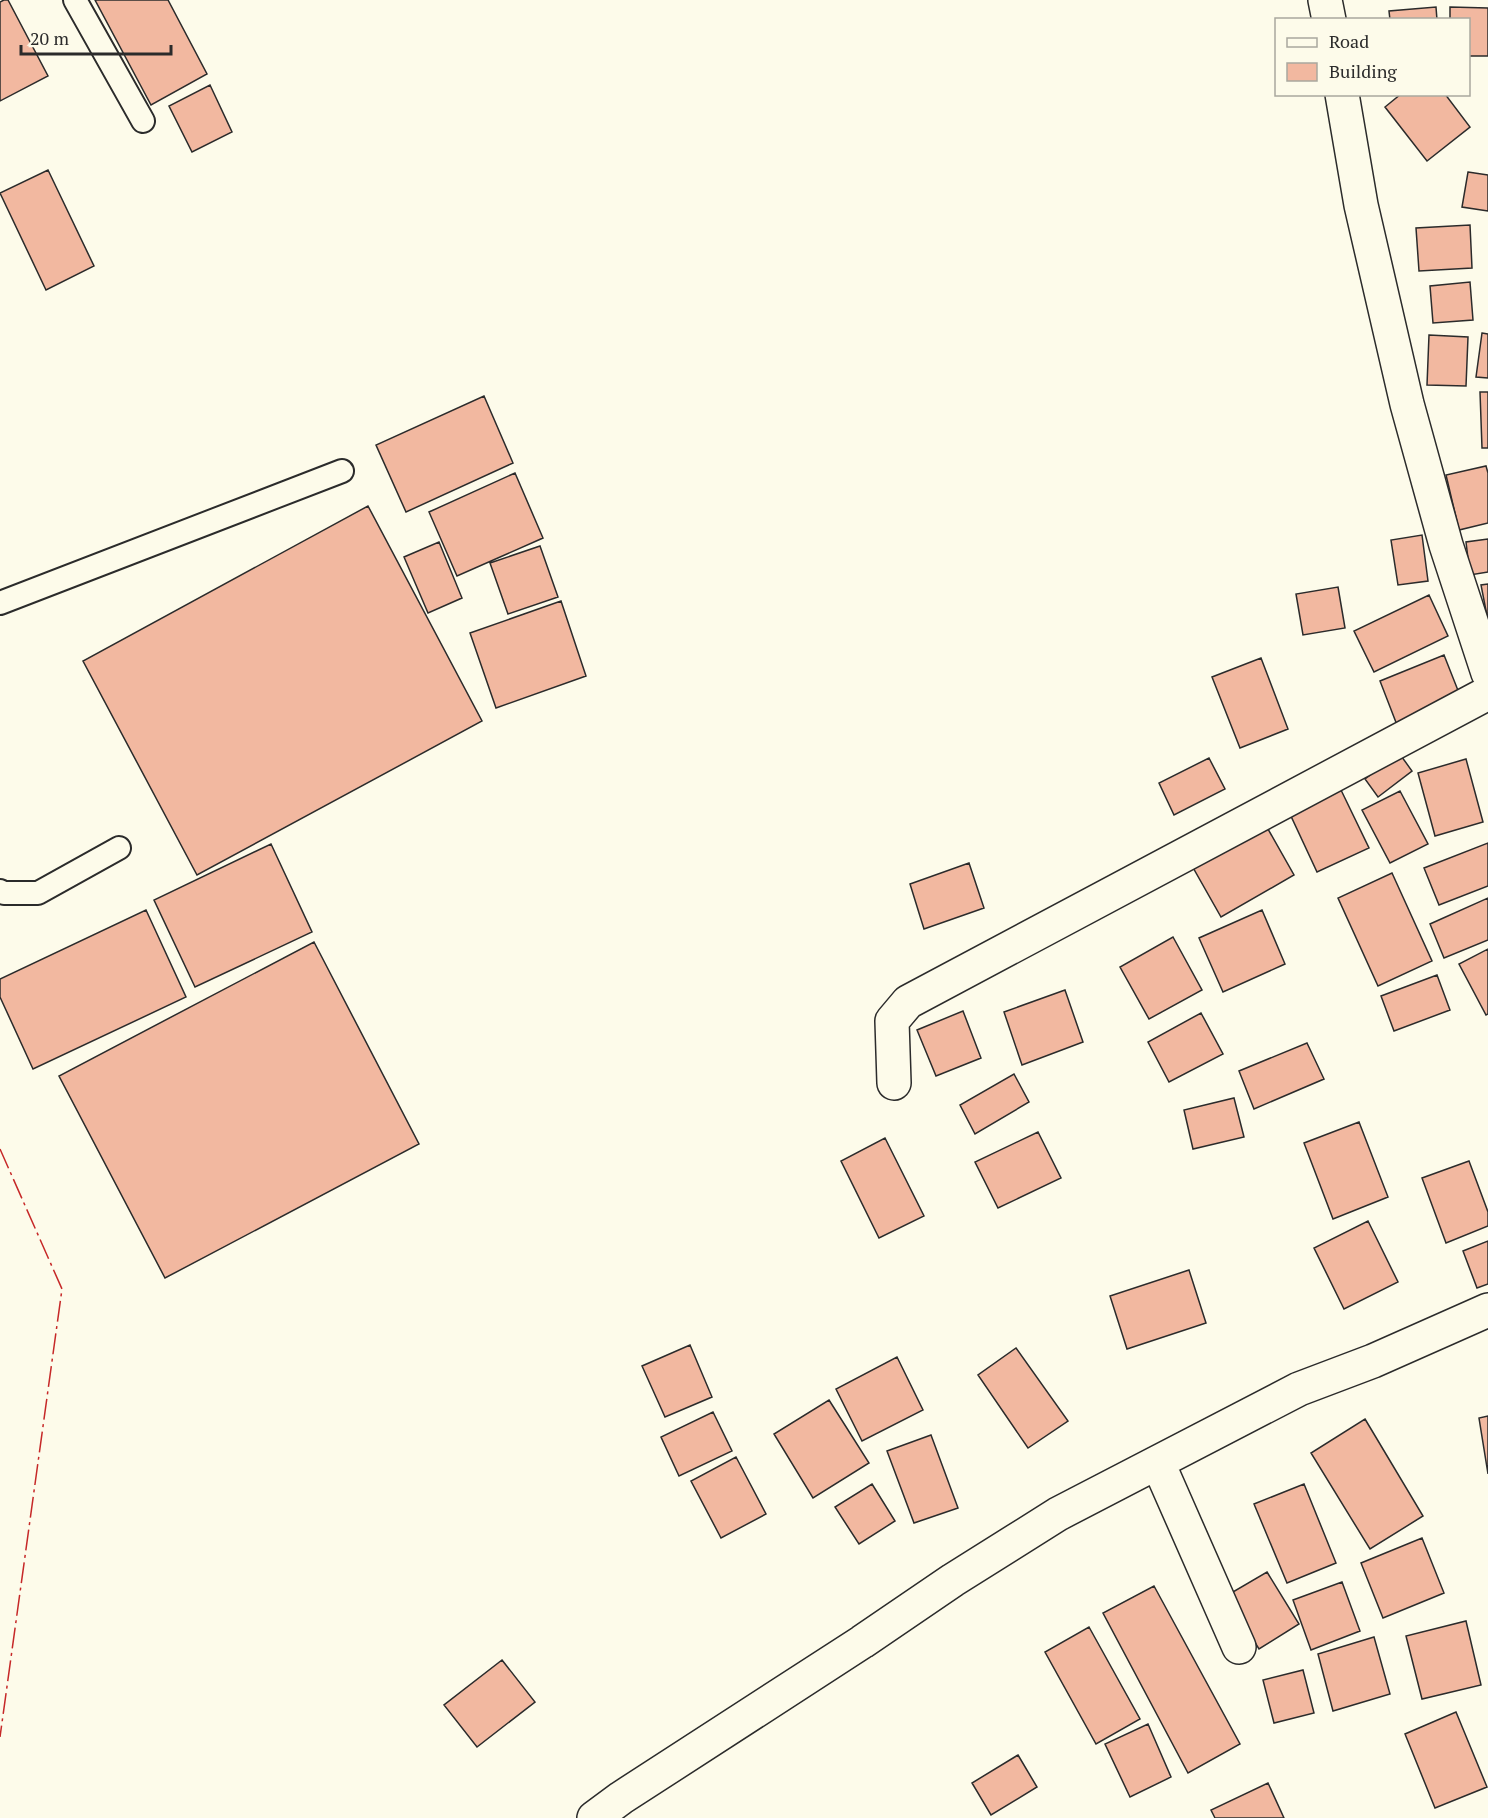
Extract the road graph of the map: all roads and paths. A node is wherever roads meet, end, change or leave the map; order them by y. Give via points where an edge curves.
1 (75, 0) edge
2 (1325, 0) edge
3 (1329, 18) edge
4 (1342, 96) edge
5 (143, 121) dead end
6 (342, 471) dead end
7 (0, 603) edge
8 (1488, 672) edge
9 (1488, 693) edge
10 (119, 848) dead end
11 (0, 891) edge
12 (894, 1083) dead end
13 (1488, 1310) edge
14 (1158, 1463) junction
15 (1239, 1647) dead end
16 (594, 1818) edge

1 - 5 lane
2 - 3 street
4 - 8 street via 1361,205 1407,404 1446,545
6 - 7 lane
9 - 12 street via 908,1002 892,1021
10 - 11 lane via 38,893
13 - 14 street via 1299,1389
14 - 15 street
14 - 16 street via 1058,1514

